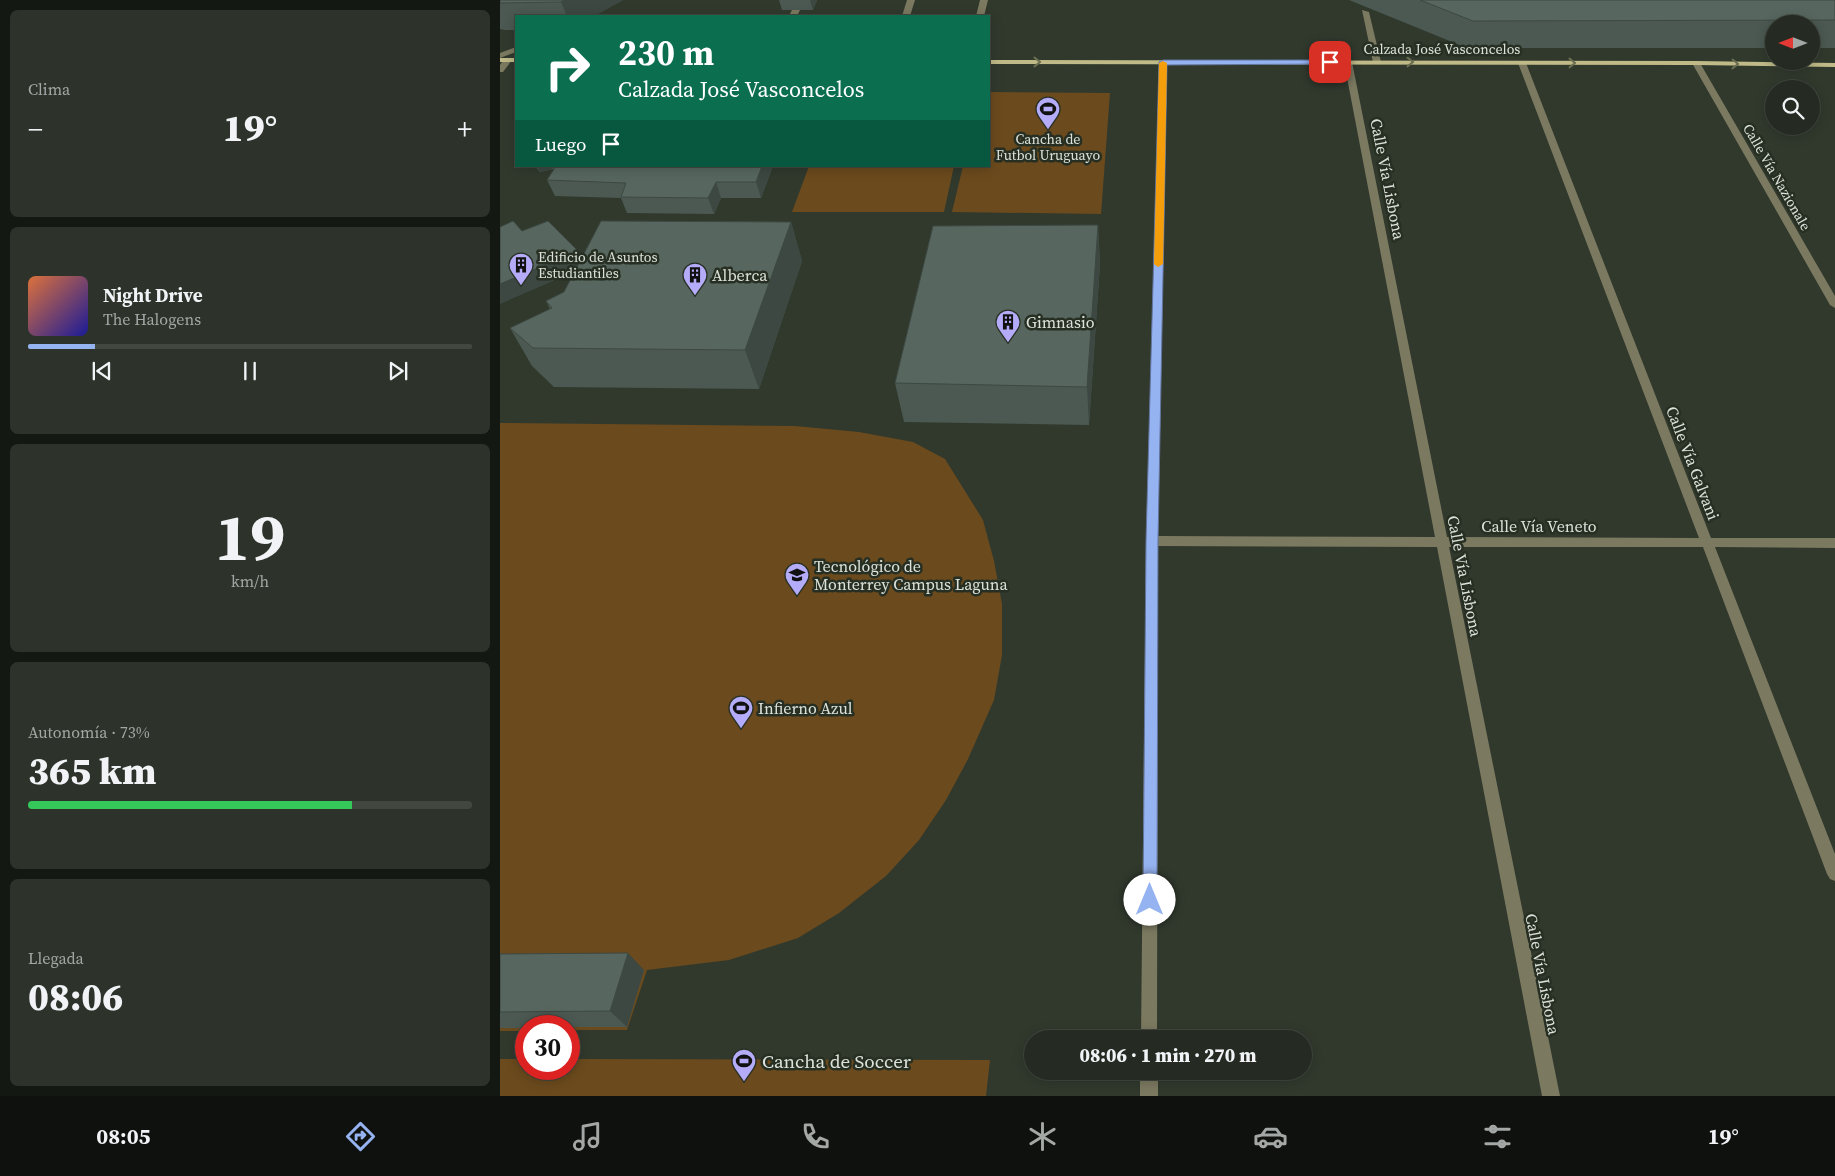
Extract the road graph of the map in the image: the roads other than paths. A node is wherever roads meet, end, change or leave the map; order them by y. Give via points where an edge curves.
1 (911, 0) edge
2 (984, 0) edge
3 (1365, 12) dead end
4 (906, 15) edge
5 (980, 15) edge
6 (515, 50) edge
7 (506, 59) edge
8 (990, 62) edge
9 (1163, 62) junction
10 (1348, 62) junction
11 (1377, 62) junction
12 (1522, 63) junction
13 (1696, 63) junction
14 (1835, 65) edge
15 (500, 70) edge
16 (1835, 305) edge
17 (1152, 541) junction
18 (1442, 542) junction
19 (1706, 543) junction
20 (1835, 543) edge
21 (1835, 874) edge
22 (1149, 1030) edge
23 (1149, 1080) edge
24 (1149, 1096) edge
25 (1550, 1096) edge

1 - 4 street
2 - 5 street
3 - 11 street
6 - 7 street
7 - 15 street
8 -> 9 main road, Calzada José Vasconcelos
9 - 10 main road, Calzada José Vasconcelos
9 - 17 street
10 - 11 main road, Calzada José Vasconcelos
10 - 18 street, Calle Vía Lisbona
11 -> 12 main road, Calzada José Vasconcelos
12 -> 13 main road, Calzada José Vasconcelos
12 - 19 street, Calle Vía Galvani
13 -> 14 main road, Calzada José Vasconcelos
13 - 16 street, Calle Vía Nazionale
17 - 18 street, Calle Vía Veneto
17 - 22 street
18 - 19 street, Calle Vía Veneto
18 - 25 street, Calle Vía Lisbona
19 - 20 street, Calle Vía Veneto
19 - 21 street, Calle Vía Galvani
23 - 24 street

